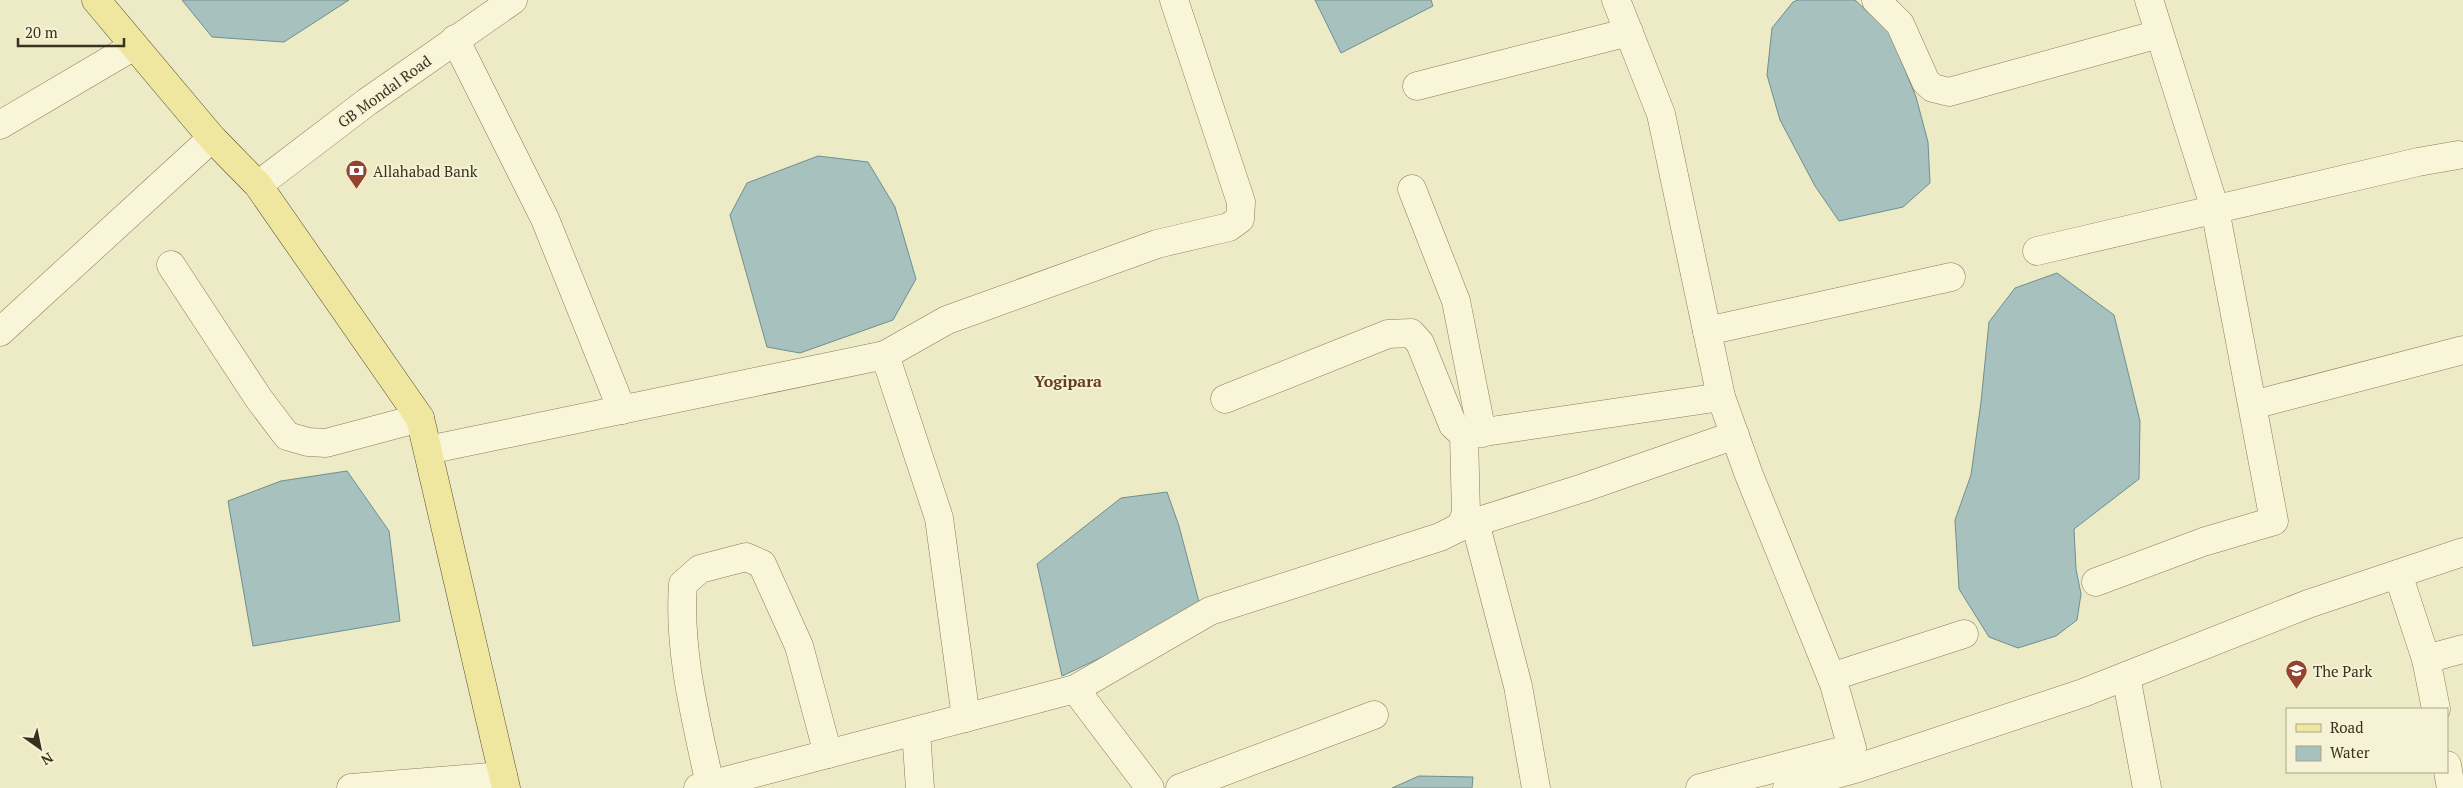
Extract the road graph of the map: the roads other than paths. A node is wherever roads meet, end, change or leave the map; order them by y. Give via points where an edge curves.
1 (96, 0) edge
2 (513, 0) edge
3 (1174, 0) edge
4 (1616, 0) edge
5 (1876, 0) edge
6 (2149, 0) edge
7 (1629, 32) junction
8 (2159, 34) junction
9 (455, 39) junction
10 (134, 46) junction
11 (1417, 86) dead end
12 (0, 125) edge
13 (212, 138) junction
14 (2458, 155) dead end
15 (258, 185) junction
16 (1412, 189) dead end
17 (2215, 209) junction
18 (2037, 251) dead end
19 (171, 265) dead end
20 (1951, 277) dead end
21 (1707, 331) junction
22 (0, 332) edge
23 (2463, 350) edge
24 (885, 355) junction
25 (1721, 397) junction
26 (1225, 399) dead end
27 (2253, 405) junction
28 (622, 410) junction
29 (420, 418) junction
30 (1473, 434) junction
31 (1735, 436) junction
32 (428, 450) junction
33 (1467, 525) junction
34 (2463, 552) edge
35 (2398, 574) junction
36 (2096, 582) dead end
37 (1964, 634) dead end
38 (2463, 649) edge
39 (2426, 659) junction
40 (2126, 676) junction
41 (1831, 677) junction
42 (1075, 689) junction
43 (2436, 708) edge
44 (1374, 715) dead end
45 (966, 718) junction
46 (916, 731) junction
47 (828, 754) junction
48 (2448, 771) edge
49 (504, 782) edge
50 (704, 786) edge
51 (351, 788) edge
52 (920, 788) edge
53 (1150, 788) edge
54 (1180, 788) edge
55 (1536, 788) edge
56 (1700, 788) edge
57 (1787, 788) edge
58 (2147, 788) edge
59 (2451, 788) edge

1 - 10 main road
2 - 9 street, GB Mondal Road
3 - 24 street via 1241,202 1240,219 1229,227 1157,244 947,320
4 - 7 street
5 - 8 street via 1900,24 1926,82 1933,88 1950,92
6 - 8 street
7 - 11 street
7 - 21 street via 1661,114
8 - 17 street
9 - 15 street, GB Mondal Road
9 - 28 street via 545,218
10 - 12 street
10 - 13 main road
13 - 15 main road
13 - 22 street
14 - 17 street
15 - 29 main road
16 - 30 street via 1456,301
17 - 18 street
17 - 27 street
19 - 29 street via 288,436 326,443
20 - 21 street
21 - 25 street
23 - 27 street
24 - 28 street
24 - 45 street via 940,518
25 - 30 street
25 - 31 street
26 - 30 street via 1388,334 1411,333 1420,343 1453,424
27 - 36 street via 2274,521 2203,542
28 - 32 street
29 - 32 main road
30 - 33 street
31 - 33 street
31 - 41 street
32 - 49 main road
33 - 42 street via 1440,537 1210,611
33 - 55 street via 1518,686
34 - 35 street
35 - 39 street
35 - 40 street via 2308,604
37 - 41 street
38 - 39 street
39 - 43 street
40 - 57 street via 1858,768
40 - 58 street
41 - 56 street via 1852,748
42 - 45 street
42 - 53 street
44 - 54 street
45 - 46 street
46 - 47 street
46 - 52 street
47 - 50 street
47 - 50 street via 799,646 762,564 746,557 700,569 684,584 682,605 690,691
48 - 59 street
49 - 51 street

